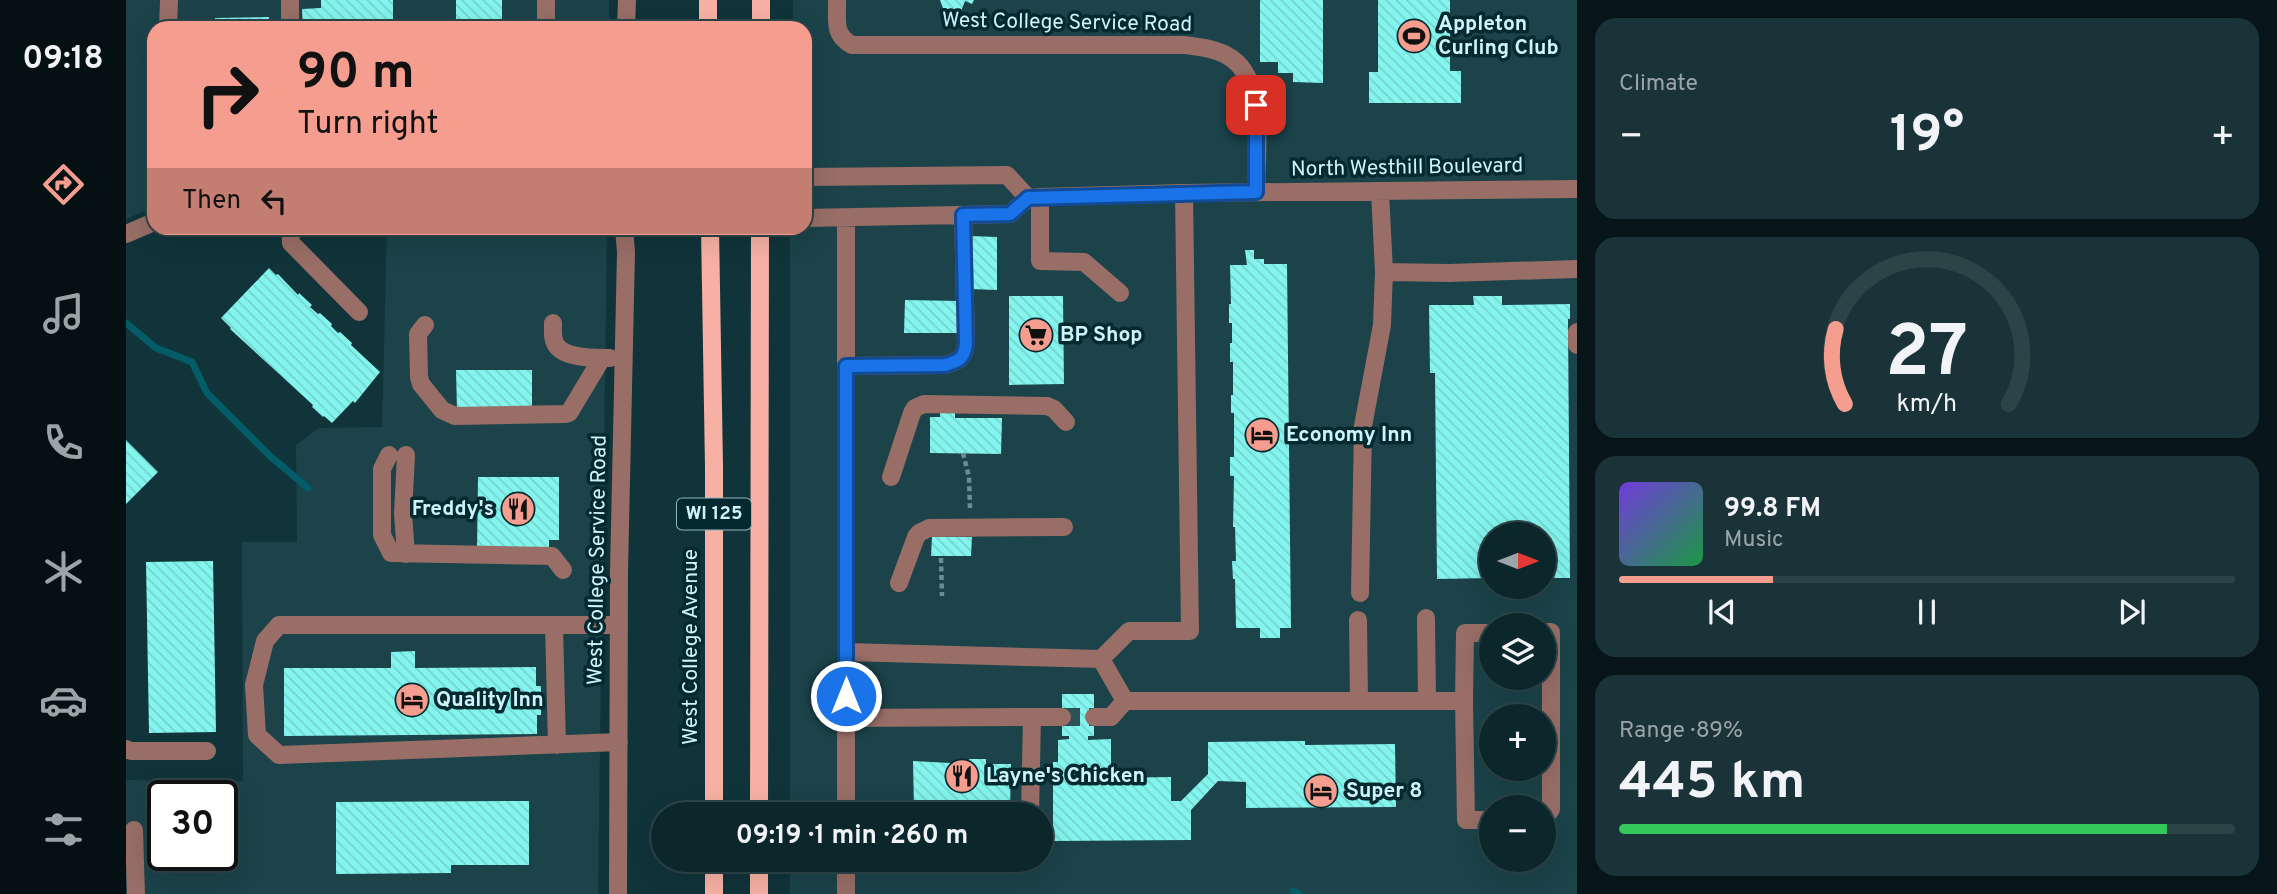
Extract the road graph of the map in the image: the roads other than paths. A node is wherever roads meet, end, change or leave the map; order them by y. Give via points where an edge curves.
1 (169, 0) edge
2 (290, 0) edge
3 (546, 0) edge
4 (626, 0) edge
5 (708, 0) edge
6 (761, 0) edge
7 (837, 0) edge
8 (168, 21) edge
9 (290, 21) edge
10 (546, 21) edge
11 (626, 21) edge
12 (708, 21) edge
13 (761, 21) edge
14 (812, 177) edge
15 (1577, 189) edge
16 (1380, 191) junction
17 (1256, 192) junction
18 (1184, 193) junction
19 (1034, 197) junction
20 (963, 215) junction
21 (812, 218) edge
22 (846, 218) junction
23 (147, 225) edge
24 (126, 234) edge
25 (290, 235) edge
26 (625, 235) edge
27 (710, 235) edge
28 (760, 235) edge
29 (1577, 270) edge
30 (1384, 272) junction
31 (1120, 293) dead end
32 (359, 312) dead end
33 (553, 323) dead end
34 (425, 325) dead end
35 (1577, 332) edge
36 (1577, 345) edge
37 (602, 358) junction
38 (623, 358) junction
39 (846, 366) junction
40 (1066, 422) dead end
41 (397, 455) dead end
42 (891, 477) dead end
43 (1064, 527) dead end
44 (563, 570) dead end
45 (899, 583) dead end
46 (1360, 593) dead end
47 (1426, 618) dead end
48 (1358, 620) dead end
49 (554, 625) junction
50 (619, 625) junction
51 (1479, 633) edge
52 (846, 652) junction
53 (1101, 659) junction
54 (1551, 690) edge
55 (1125, 701) junction
56 (1359, 701) junction
57 (1427, 701) junction
58 (1464, 701) junction
59 (1032, 717) junction
60 (1062, 717) tunnel mouth
61 (1094, 717) tunnel mouth
62 (846, 718) junction
63 (619, 742) junction
64 (557, 745) junction
65 (126, 749) edge
66 (207, 751) dead end
67 (1551, 795) edge
68 (714, 802) edge
69 (759, 802) edge
70 (846, 802) edge
71 (1030, 802) edge
72 (1479, 820) edge
73 (134, 830) dead end
74 (714, 872) edge
75 (759, 872) edge
76 (846, 872) edge
77 (136, 894) edge
78 (618, 894) edge
79 (714, 894) edge
80 (759, 894) edge
81 (846, 894) edge

1 - 8 street
2 - 9 street
3 - 10 street
4 - 11 street
5 - 12 main road
6 - 13 main road
7 - 17 street, West College Service Road via 838,33 852,45 1184,45 1230,56 1241,66 1254,95
14 - 19 street via 1007,176
15 - 16 street, North Westhill Boulevard
16 - 17 street, North Westhill Boulevard
16 - 30 street
17 - 18 street, North Westhill Boulevard
18 - 19 street, North Westhill Boulevard
18 - 53 street via 1190,631 1129,631
19 - 20 street, North Westhill Boulevard via 1010,214
19 - 31 street via 1040,261 1084,262
20 - 22 street, North Westhill Boulevard
20 - 39 street via 965,354 945,365
21 - 22 street, North Westhill Boulevard
22 - 39 street
23 - 24 street
25 - 32 street via 291,243
26 - 38 street, West College Service Road
27 - 68 main road, West College Avenue / WI 125
28 - 69 main road, WI 125
29 - 30 street
30 - 46 street via 1382,325 1363,426
33 - 37 street via 553,338 561,350
34 - 37 street via 418,334 421,384 442,410 455,416 565,414
35 - 36 street
37 - 38 street
38 - 50 street, West College Service Road
39 - 52 street
40 - 42 street via 1047,406 924,404 912,413
41 - 44 street via 406,554 552,556
43 - 45 street via 929,528 916,537
47 - 57 street
48 - 56 street
49 - 50 street
49 - 64 street
49 - 64 street via 279,625 265,641 254,685 257,735 279,755
50 - 63 street, West College Service Road
51 - 58 street via 1465,634
52 - 53 street
52 - 62 street
53 - 55 street
54 - 67 street
55 - 56 street
55 - 61 street via 1111,717
56 - 57 street
57 - 58 street
58 - 72 street via 1466,820
59 - 60 street
59 - 62 street
59 - 71 street
62 - 70 street
63 - 64 street
63 - 78 street, West College Service Road
65 - 66 street
73 - 77 street
74 - 79 main road
75 - 80 main road
76 - 81 street

